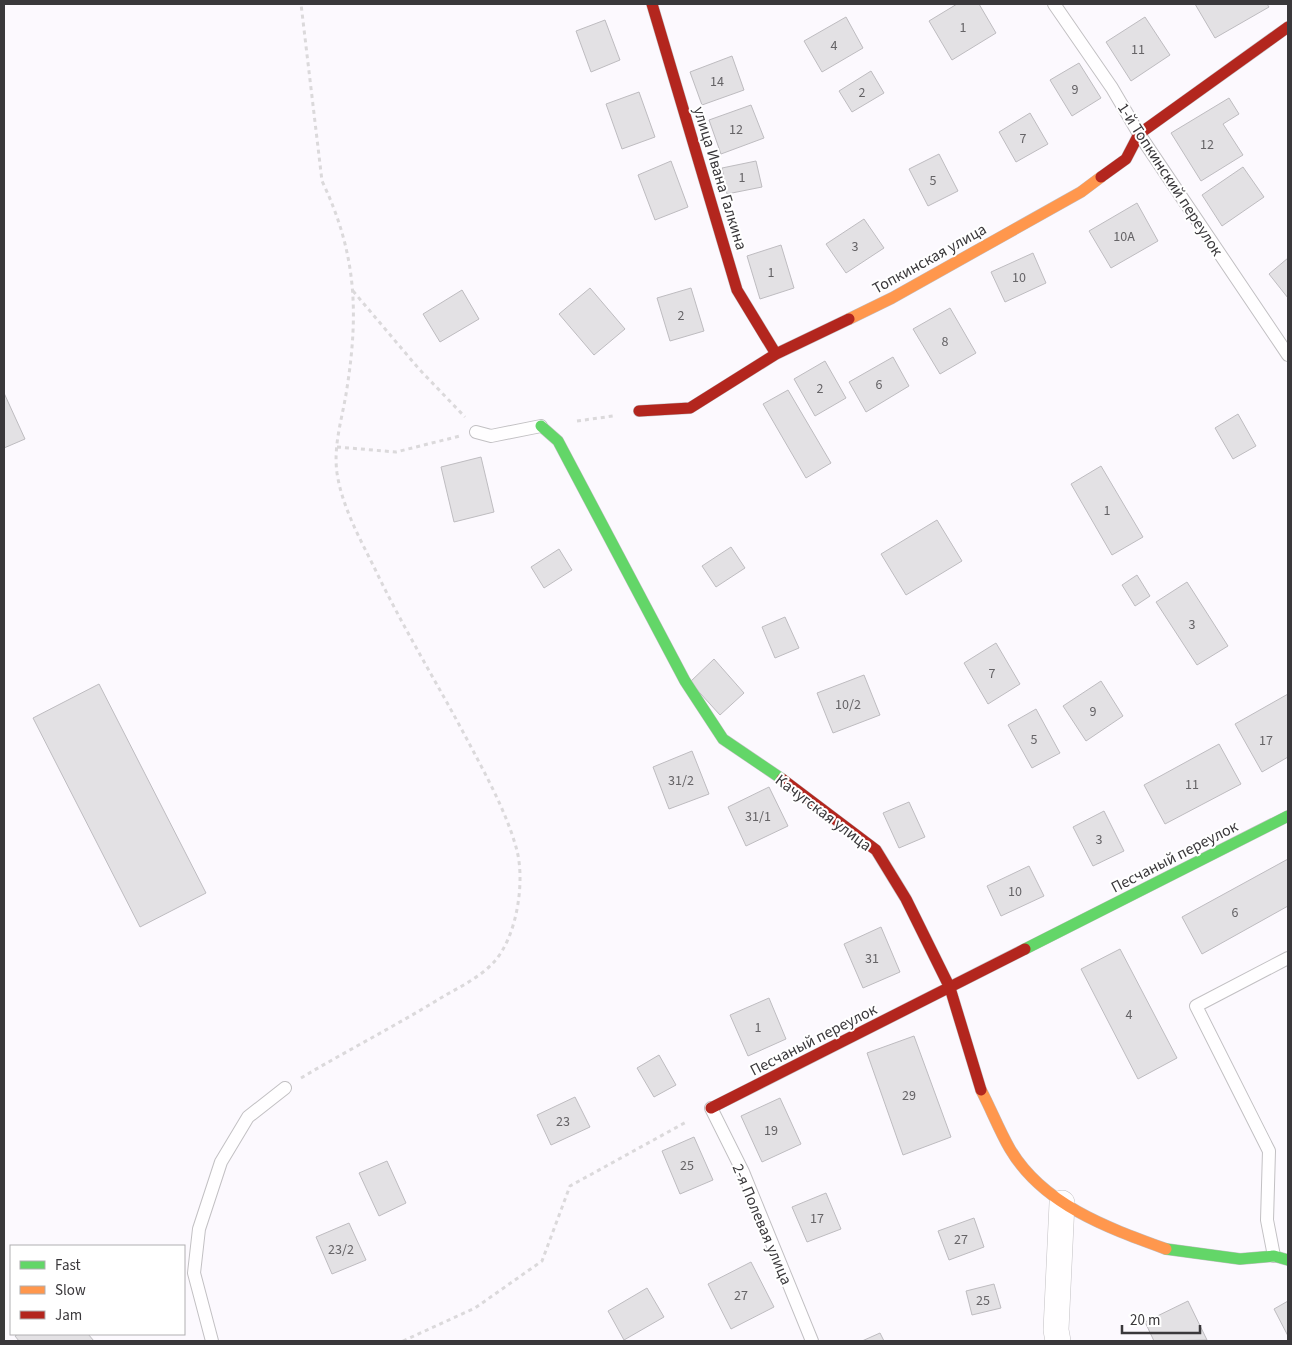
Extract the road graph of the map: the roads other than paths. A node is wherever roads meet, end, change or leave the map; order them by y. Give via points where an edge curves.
1 (652, 4) edge
2 (1054, 4) edge
3 (1288, 27) edge
4 (1139, 134) junction
5 (776, 354) junction
6 (1288, 355) edge
7 (639, 410) road end
8 (541, 426) joint
9 (476, 432) road end
10 (1288, 816) edge
11 (1288, 958) edge
12 (950, 988) junction
13 (285, 1088) road end
14 (711, 1108) joint
15 (1062, 1203) junction
16 (1274, 1256) junction
17 (1288, 1260) edge
18 (212, 1341) edge
19 (812, 1341) edge
20 (1058, 1341) edge

1 - 5 street, улица Ивана Галкина via 737,290
2 - 4 lane, 1-й Топкинский переулок via 1112,88
3 - 4 street, Топкинская улица
4 - 5 street, Топкинская улица via 1126,159 1081,192 892,298
4 - 6 lane, 1-й Топкинский переулок
5 - 7 street, Топкинская улица via 690,408
8 - 9 lane via 491,436
8 - 12 street, Качугская улица via 558,441 685,681 723,739 777,775 876,850 906,899
10 - 12 street, Песчаный переулок
11 - 16 lane via 1196,1006 1269,1151 1267,1220
12 - 14 street, Песчаный переулок
12 - 15 street, Качугская улица via 980,1087 1011,1150 1043,1189
13 - 18 lane via 248,1117 222,1162 199,1228 194,1273
14 - 19 lane, 2-я Полевая улица via 742,1172
15 - 16 street, Качугская улица via 1104,1226 1171,1252 1240,1259
15 - 20 street via 1056,1321
16 - 17 street

